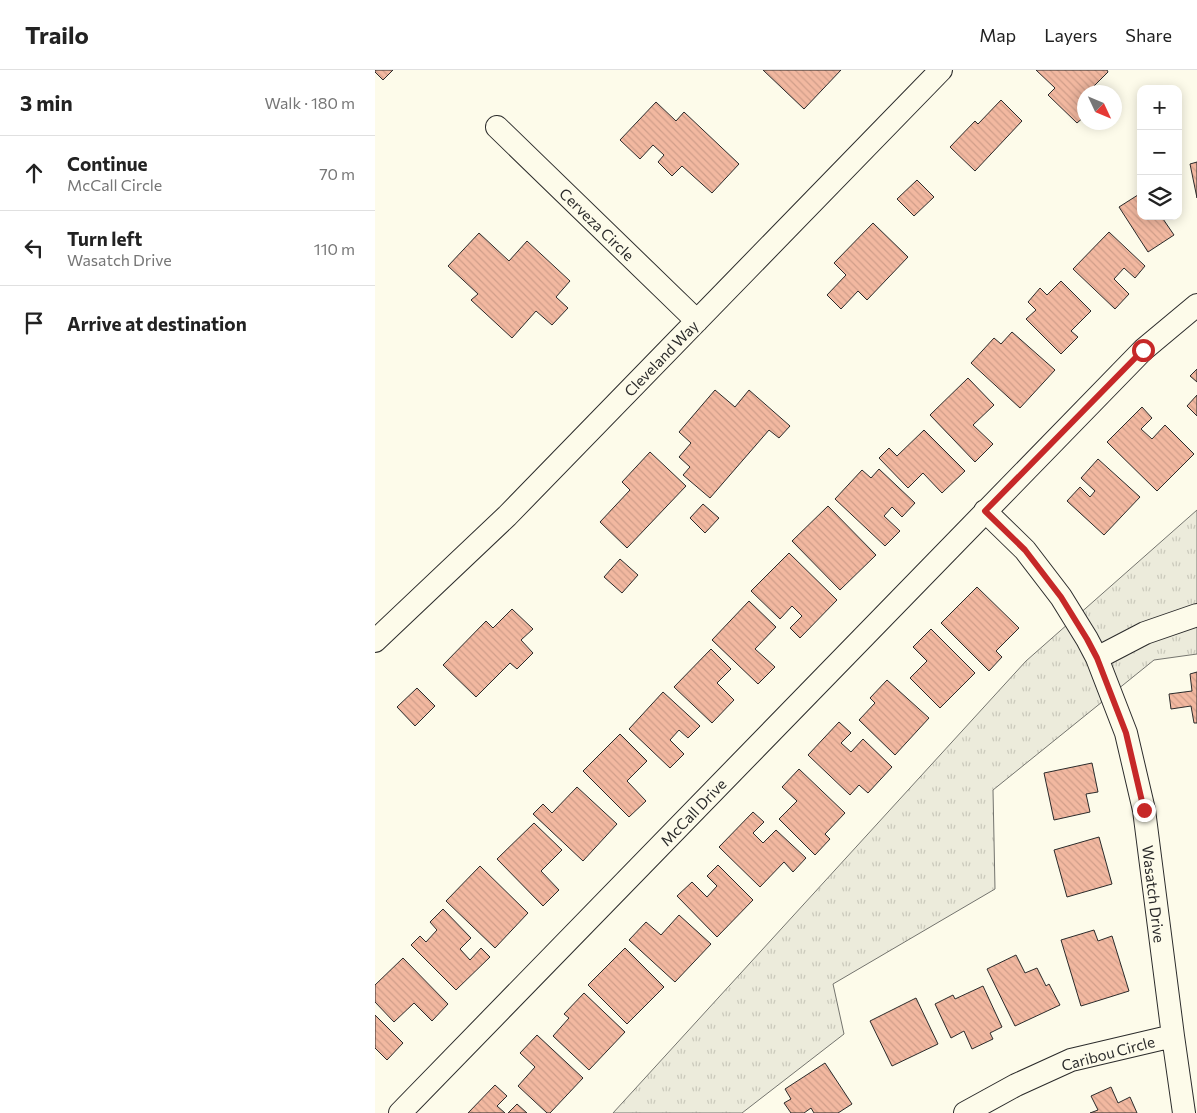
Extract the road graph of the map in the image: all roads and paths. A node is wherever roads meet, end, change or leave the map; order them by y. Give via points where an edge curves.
1 (941, 70) edge
2 (497, 127) dead end
3 (1197, 305) edge
4 (697, 321) junction
5 (985, 511) junction
6 (1197, 615) edge
7 (375, 641) edge
8 (1097, 658) junction
9 (1173, 1036) junction
10 (400, 1113) edge
11 (965, 1113) edge
12 (1184, 1113) edge

1 - 4 street, Cleveland Way
2 - 4 street, Cerveza Circle
3 - 5 street, McCall Drive via 1143,350
4 - 7 street, Cleveland Way via 507,516
5 - 8 street, Wasatch Drive via 1025,550 1061,597
5 - 10 street, McCall Drive
6 - 8 street via 1145,633
8 - 9 street, Wasatch Drive via 1126,733 1144,810
9 - 11 street, Caribou Circle via 1071,1060
9 - 12 street, Wasatch Drive

